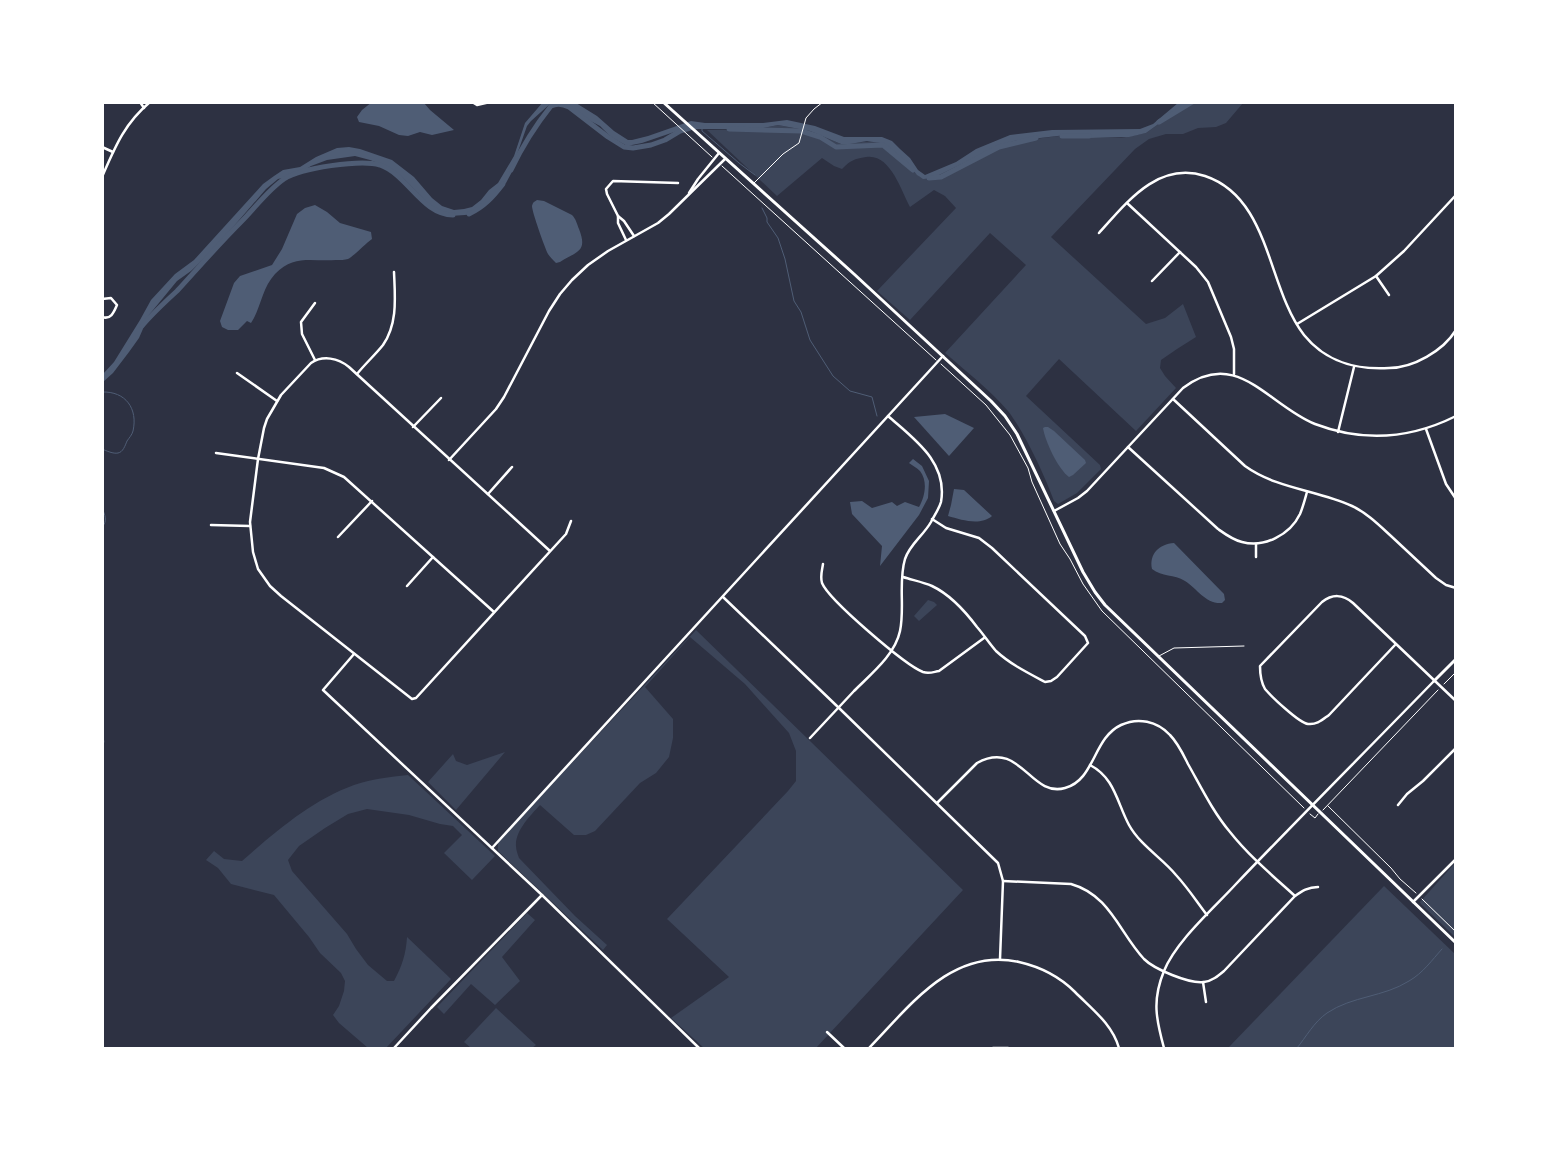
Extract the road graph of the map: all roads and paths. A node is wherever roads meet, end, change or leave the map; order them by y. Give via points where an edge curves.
1 (140, 102) edge
2 (150, 102) edge
3 (472, 102) edge
4 (490, 102) edge
5 (652, 102) edge
6 (663, 102) edge
7 (823, 102) edge
8 (144, 108) junction
9 (102, 147) edge
10 (113, 152) junction
11 (719, 153) junction
12 (714, 159) junction
13 (725, 159) junction
14 (720, 164) junction
15 (102, 177) edge
16 (678, 183) dead end
17 (753, 183) junction
18 (689, 195) junction
19 (1456, 195) edge
20 (1127, 202) junction
21 (618, 216) junction
22 (1099, 233) dead end
23 (634, 236) junction
24 (626, 240) junction
25 (1180, 252) junction
26 (394, 272) dead end
27 (1376, 276) junction
28 (1152, 281) dead end
29 (1389, 295) dead end
30 (102, 298) edge
31 (315, 303) dead end
32 (102, 317) edge
33 (1297, 324) junction
34 (1456, 330) edge
35 (943, 356) junction
36 (315, 360) junction
37 (938, 362) junction
38 (1354, 367) junction
39 (237, 373) dead end
40 (357, 374) junction
41 (1234, 374) junction
42 (441, 398) dead end
43 (1173, 399) junction
44 (277, 401) junction
45 (888, 416) junction
46 (1456, 416) edge
47 (414, 427) junction
48 (1426, 429) junction
49 (1338, 432) junction
50 (1128, 447) junction
51 (216, 453) dead end
52 (258, 459) junction
53 (449, 460) junction
54 (512, 467) dead end
55 (1307, 492) junction
56 (488, 494) junction
57 (1456, 499) edge
58 (372, 501) junction
59 (1054, 511) junction
60 (932, 519) junction
61 (571, 521) dead end
62 (211, 526) dead end
63 (250, 526) junction
64 (338, 537) dead end
65 (1256, 544) junction
66 (550, 551) junction
67 (434, 557) junction
68 (1256, 557) dead end
69 (823, 564) dead end
70 (903, 577) junction
71 (407, 586) dead end
72 (1456, 588) edge
73 (723, 598) junction
74 (494, 612) junction
75 (984, 638) junction
76 (1396, 645) junction
77 (1244, 646) dead end
78 (890, 651) junction
79 (354, 654) junction
80 (1158, 657) junction
81 (1456, 659) edge
82 (1456, 672) edge
83 (1434, 681) junction
84 (1441, 687) junction
85 (1456, 701) edge
86 (839, 708) junction
87 (810, 738) dead end
88 (1456, 748) edge
89 (1090, 765) junction
90 (937, 803) junction
91 (1398, 805) dead end
92 (1313, 806) junction
93 (1308, 811) junction
94 (1315, 818) dead end
95 (492, 848) junction
96 (1456, 859) edge
97 (1258, 862) junction
98 (1003, 881) junction
99 (1318, 887) dead end
100 (542, 895) junction
101 (1295, 896) junction
102 (1419, 896) junction
103 (1413, 902) junction
104 (1207, 915) junction
105 (1456, 932) edge
106 (1456, 943) edge
107 (1000, 959) junction
108 (1164, 970) junction
109 (1203, 982) junction
110 (1206, 1002) dead end
111 (827, 1032) dead end
112 (394, 1048) edge
113 (699, 1048) edge
114 (844, 1048) edge
115 (869, 1048) edge
116 (992, 1048) edge
117 (1008, 1048) edge
118 (1119, 1048) edge
119 (1164, 1048) edge

1 - 8 street
2 - 8 street
3 - 4 street via 477,105
5 - 12 path
6 - 11 street
7 - 17 lane via 804,122 799,143
8 - 10 street via 124,130
9 - 10 street
10 - 15 street
11 - 12 street
11 - 13 street
12 - 18 street
13 - 14 street
13 - 17 street
14 - 18 street
14 - 37 path
16 - 21 street via 613,181 606,189
17 - 35 street
18 - 23 street via 658,222
19 - 27 street
20 - 22 street
20 - 25 street
20 - 33 street via 1150,183 1174,174 1201,175 1225,186 1244,204 1256,223
21 - 23 street
21 - 24 street
23 - 24 street
24 - 53 street via 588,265 560,294 500,403
25 - 28 street
25 - 41 street via 1203,274 1212,291 1231,336
26 - 40 street via 392,325 383,345
27 - 29 street
27 - 33 street
30 - 32 street via 112,298 117,305 110,317
31 - 36 street via 302,322 302,334
33 - 38 street via 1305,336 1329,356
34 - 38 street via 1439,348 1407,365 1372,369
35 - 37 street
35 - 59 street via 992,400 1018,434
36 - 40 street via 336,359
36 - 44 street
37 - 45 street
37 - 93 path via 986,405 1010,435 1030,472 1060,544 1102,611
38 - 49 street
39 - 44 street
40 - 47 street
41 - 43 street via 1215,374 1190,382
41 - 49 street via 1295,414
42 - 47 street
43 - 50 street
43 - 55 street via 1245,466 1275,483
44 - 52 street via 264,428
45 - 60 street via 935,462 941,485 940,503
45 - 73 street
46 - 48 street
47 - 53 street
48 - 49 street via 1388,436
48 - 57 street via 1446,484
50 - 59 street via 1087,491
50 - 65 street via 1228,537
51 - 52 street
52 - 58 street via 324,468 344,477
52 - 63 street
53 - 56 street
54 - 56 street
55 - 65 street via 1291,527 1282,535
55 - 72 street via 1339,500 1366,514 1436,578
56 - 66 street
58 - 64 street
58 - 67 street
59 - 80 street via 1095,592
60 - 70 street via 908,550
60 - 75 street via 946,528 978,538 992,548 1085,636 1088,643 1057,677 1044,682 997,652
61 - 66 street via 566,534
62 - 63 street
63 - 79 street via 258,569 270,586
65 - 68 street
66 - 74 street
67 - 71 street
67 - 74 street
69 - 78 street via 823,585
70 - 75 street via 932,586 949,597 967,614
70 - 78 street via 900,632
73 - 86 street
73 - 95 street
74 - 79 street via 416,698 412,699
75 - 78 street via 932,673 922,672
76 - 76 street via 1317,724 1298,721 1265,688 1261,678 1260,666 1322,602 1334,596 1350,600
76 - 83 street
77 - 80 lane via 1174,648
78 - 86 street
79 - 95 street via 323,690
80 - 92 street
81 - 83 street
82 - 84 path
83 - 84 street
83 - 92 street
84 - 85 street
84 - 102 path via 1327,805
86 - 87 street
86 - 90 street
88 - 91 street
89 - 90 street via 1076,783 1064,789 1052,788 1034,779 1012,760 996,756 985,758 977,762
89 - 97 street via 1102,741 1121,725 1134,720 1159,727 1178,746 1229,831
89 - 104 street via 1110,781 1138,837 1177,876
90 - 98 street via 998,863
92 - 93 street
92 - 103 street
93 - 94 path
93 - 97 street
95 - 100 street
96 - 102 street
97 - 101 street
97 - 104 street
98 - 107 street
98 - 108 street via 1071,884 1086,889 1108,908 1143,958
99 - 101 street via 1311,887
100 - 112 street
100 - 113 street
101 - 109 street via 1224,971
102 - 103 street
102 - 105 path
103 - 106 street
104 - 108 street via 1179,946
107 - 115 street via 971,964 943,977
107 - 118 street via 1033,965 1066,983 1109,1026
108 - 109 street
108 - 119 street via 1156,1000
109 - 110 street
111 - 114 street
116 - 117 street

